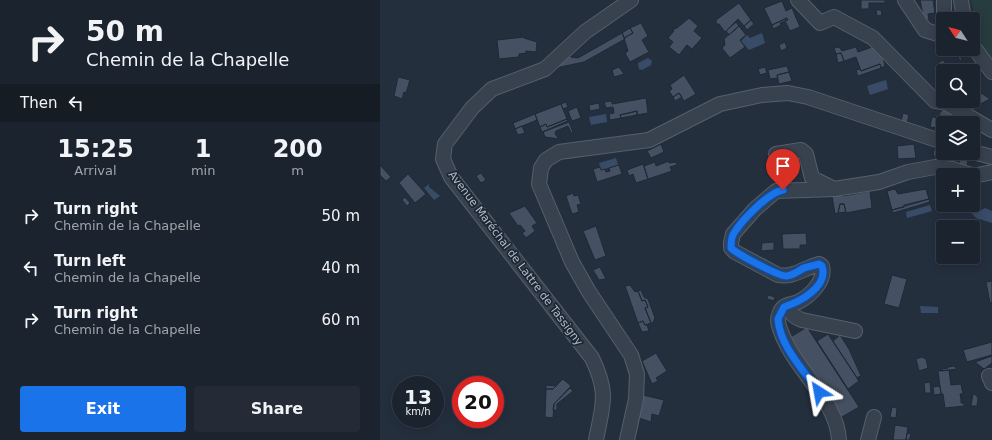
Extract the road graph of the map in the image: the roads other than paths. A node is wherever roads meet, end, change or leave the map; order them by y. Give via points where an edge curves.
1 (631, 0) edge
2 (798, 0) edge
3 (904, 0) edge
4 (944, 0) edge
5 (960, 0) edge
6 (944, 12) edge
7 (963, 12) edge
8 (936, 33) edge
9 (980, 56) edge
10 (992, 72) edge
11 (992, 130) edge
12 (936, 140) edge
13 (980, 153) edge
14 (776, 154) dead end
15 (992, 156) edge
16 (936, 168) edge
17 (992, 172) edge
18 (980, 174) edge
19 (834, 189) junction
20 (790, 305) junction
21 (855, 331) dead end
22 (874, 417) dead end
23 (596, 440) edge
24 (627, 440) edge
25 (839, 440) edge
26 (868, 440) edge

1 - 23 street, Avenue Maréchal de Lattre de Tassigny via 585,32 545,69 492,89 472,108 445,144 443,159 451,177 592,358 601,378 604,397
2 - 11 street via 820,22 834,17 873,38 934,100 946,103
3 - 8 street via 925,30
4 - 6 street
5 - 7 street
9 - 10 street
12 - 24 street via 808,97 788,93 762,95 720,104 649,140 559,152 546,160 541,168 539,184 572,262 631,355 637,374 636,399
13 - 15 street
14 - 19 street via 801,150 806,154 812,178
16 - 19 street via 908,172 879,182
17 - 18 street
19 - 20 street via 776,191 755,209 733,234 731,248 735,252 778,275 796,274 804,268 819,264 822,266 822,276 813,291
20 - 21 street via 790,312 794,317
20 - 25 street via 784,307 778,319 784,339 796,361 828,406
22 - 26 street

